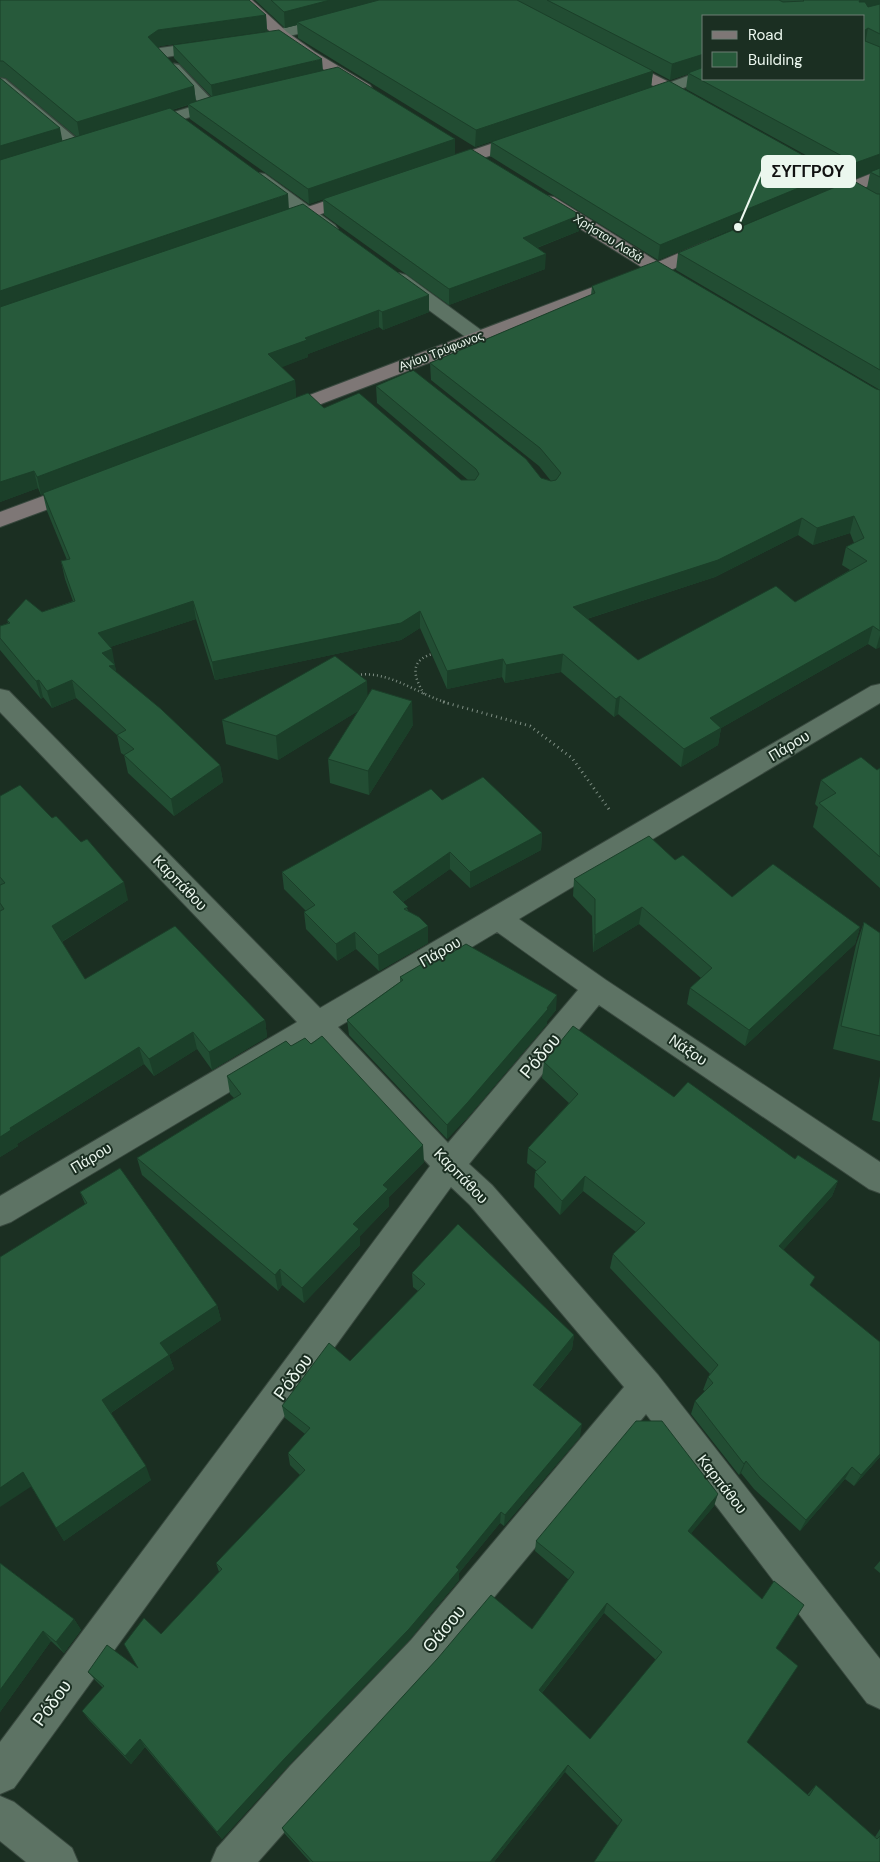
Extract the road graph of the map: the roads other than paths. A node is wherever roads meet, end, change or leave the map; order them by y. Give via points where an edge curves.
1 (243, 0) edge
2 (348, 17) edge
3 (282, 35) junction
4 (160, 53) joint
5 (607, 55) edge
6 (342, 74) junction
7 (702, 76) edge
8 (323, 78) edge
9 (0, 82) edge
10 (669, 88) junction
11 (374, 94) edge
12 (650, 94) edge
13 (238, 99) edge
14 (688, 99) edge
15 (209, 105) junction
16 (175, 117) junction
17 (190, 128) edge
18 (131, 131) edge
19 (538, 133) edge
20 (96, 142) edge
21 (457, 145) dead end
22 (79, 148) junction
23 (60, 154) edge
24 (473, 155) junction
25 (790, 155) edge
26 (490, 166) edge
27 (245, 168) edge
28 (427, 171) edge
29 (880, 175) edge
30 (849, 188) junction
31 (372, 190) edge
32 (532, 192) edge
33 (812, 204) edge
34 (880, 205) edge
35 (308, 212) junction
36 (262, 228) edge
37 (342, 238) edge
38 (730, 238) edge
39 (382, 267) edge
40 (666, 274) junction
41 (478, 337) junction
42 (264, 419) edge
43 (100, 482) edge
44 (0, 520) edge
45 (880, 692) edge
46 (2, 701) edge
47 (498, 918) junction
48 (596, 988) junction
49 (317, 1024) junction
50 (449, 1165) junction
51 (880, 1179) edge
52 (0, 1212) edge
53 (646, 1387) junction
54 (880, 1690) edge
55 (0, 1774) edge
56 (0, 1816) edge
57 (58, 1862) edge
58 (231, 1862) edge

1 - 3 main road
2 - 3 street
3 - 4 street
3 - 6 main road
4 - 15 lane
5 - 10 main road
6 - 8 street
6 - 11 main road
7 - 10 street
9 - 22 lane
10 - 12 main road
10 - 14 street
13 - 15 street
15 - 16 street
16 - 17 street
16 - 18 street
19 - 24 main road
20 - 22 street
21 - 24 main road
22 - 23 street
24 - 26 main road
24 - 28 main road
25 - 30 street
27 - 35 street
29 - 30 main road
30 - 33 main road
30 - 34 street
31 - 35 main road
32 - 40 main road, Χρήστου Λαδά
35 - 36 main road
35 - 37 street
38 - 40 main road, Αγίου Τρύφωνος
39 - 41 street
40 - 41 main road, Αγίου Τρύφωνος
41 - 42 main road, Αγίου Τρύφωνος via 408,373 353,394
43 - 44 main road
45 - 47 street, Πάρου
46 - 49 street, Καρπάθου
47 - 48 street, Νάξου
47 - 49 street, Πάρου
48 - 50 street, Ρόδου
48 - 51 street, Νάξου
49 - 50 street, Καρπάθου
49 - 52 street, Πάρου
50 - 53 street, Καρπάθου via 481,1195
50 - 55 street, Ρόδου
53 - 54 street, Καρπάθου
53 - 58 street, Θάσου via 424,1653
56 - 57 street

